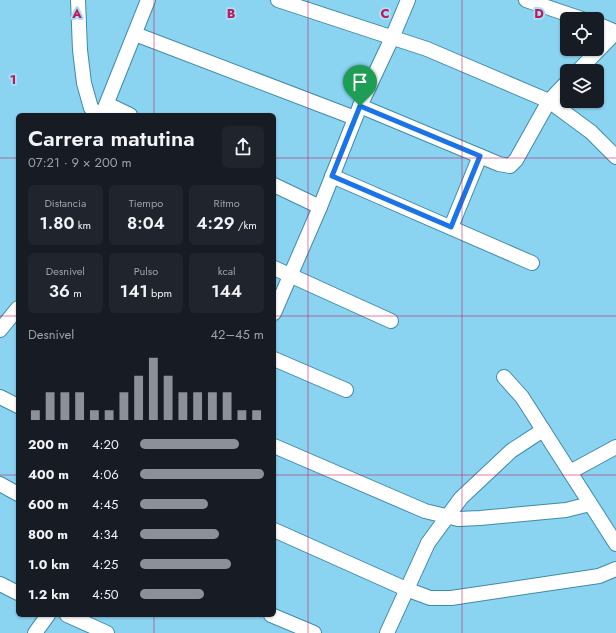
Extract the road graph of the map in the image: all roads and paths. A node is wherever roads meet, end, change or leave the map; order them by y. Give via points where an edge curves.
1 (78, 0) edge
2 (148, 0) edge
3 (278, 0) edge
4 (408, 0) edge
5 (526, 0) edge
6 (561, 12) edge
7 (604, 27) edge
8 (616, 32) edge
9 (135, 34) junction
10 (392, 38) junction
11 (585, 64) edge
12 (560, 89) edge
13 (549, 101) junction
14 (102, 111) edge
15 (357, 112) junction
16 (116, 113) edge
17 (480, 156) junction
18 (616, 157) edge
19 (332, 176) junction
20 (276, 186) edge
21 (320, 207) junction
22 (451, 227) junction
23 (532, 263) dead end
24 (276, 269) edge
25 (290, 276) junction
26 (276, 308) edge
27 (16, 315) edge
28 (392, 321) dead end
29 (0, 330) edge
30 (276, 360) edge
31 (504, 377) dead end
32 (346, 390) dead end
33 (0, 397) edge
34 (16, 405) edge
35 (542, 430) junction
36 (276, 447) edge
37 (616, 447) edge
38 (570, 472) junction
39 (0, 484) edge
40 (16, 493) edge
41 (590, 504) junction
42 (446, 517) junction
43 (276, 531) edge
44 (614, 539) edge
45 (616, 569) edge
46 (0, 584) edge
47 (406, 589) junction
48 (16, 592) edge
49 (47, 617) edge
50 (71, 617) edge
51 (276, 617) edge
52 (35, 633) edge
53 (107, 633) edge
54 (314, 633) edge
55 (387, 633) edge

1 - 14 street via 84,83 91,108
2 - 9 street
3 - 10 street
4 - 10 street
5 - 6 street
7 - 8 street
8 - 11 street
9 - 14 street
9 - 15 street
10 - 13 street via 427,49
10 - 15 street
12 - 13 street
13 - 17 street via 516,160 510,166
13 - 18 street via 592,132
14 - 16 street
15 - 17 street
15 - 19 street
17 - 22 street
19 - 21 street
19 - 22 street
20 - 21 street
21 - 25 street
22 - 23 street
24 - 25 street
25 - 26 street
25 - 28 street
27 - 29 street
30 - 32 street
31 - 35 street via 522,397
33 - 34 street
35 - 38 street
35 - 42 street via 510,451 461,498
36 - 42 street via 425,511
37 - 38 street
38 - 41 street
39 - 40 street
41 - 42 street via 566,510 458,519
41 - 44 street
42 - 47 street via 428,543
43 - 47 street
45 - 47 street via 599,576 451,598 430,598
46 - 48 street
47 - 55 street
49 - 52 street
50 - 53 street
51 - 54 street

